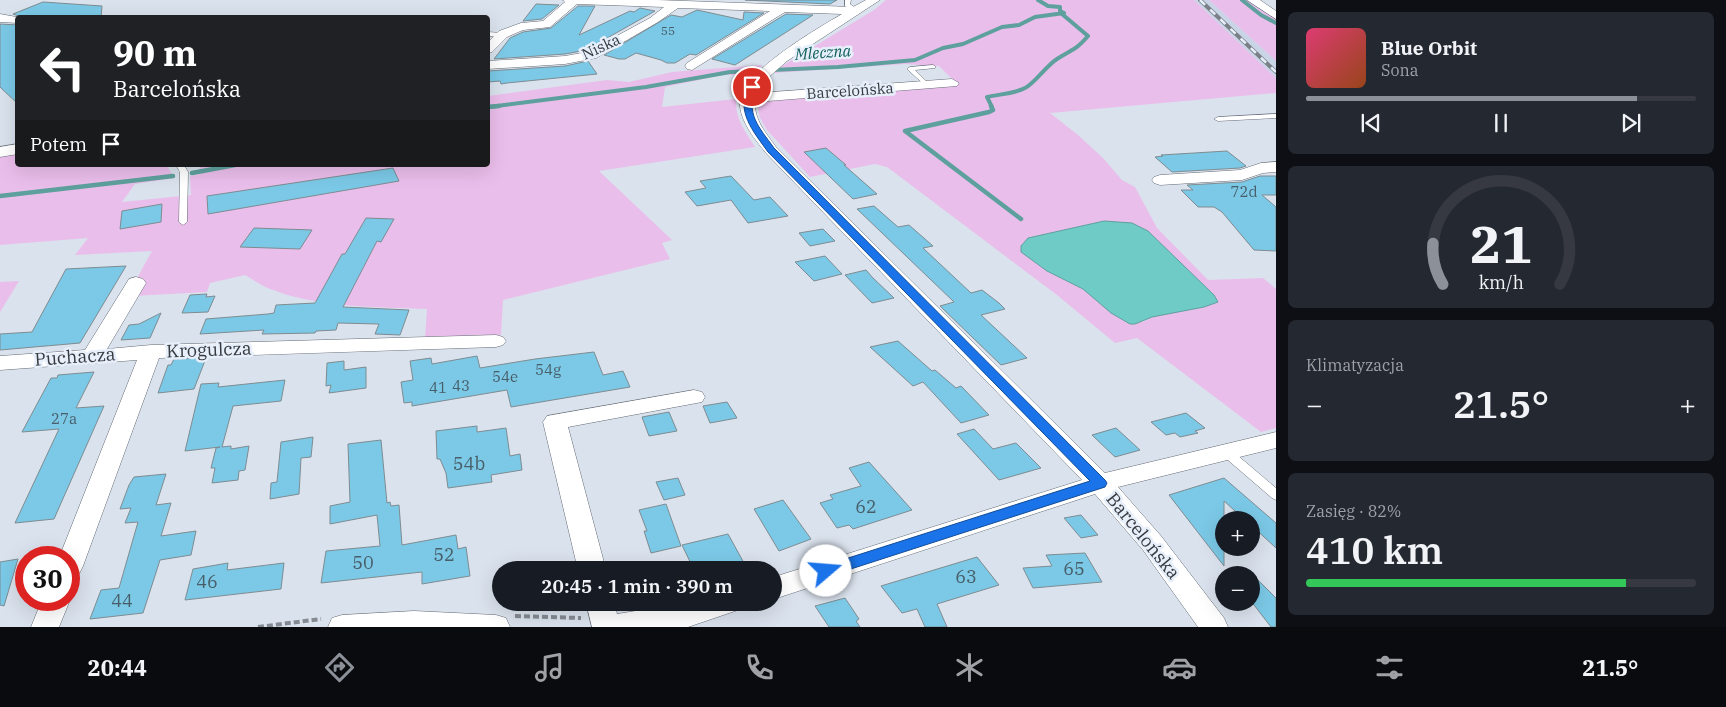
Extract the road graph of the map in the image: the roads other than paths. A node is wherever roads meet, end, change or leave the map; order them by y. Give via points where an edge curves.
1 (569, 0) edge
2 (576, 0) edge
3 (848, 0) edge
4 (874, 0) edge
5 (1253, 0) edge
6 (676, 4) junction
7 (783, 8) junction
8 (856, 11) junction
9 (1276, 16) edge
10 (0, 18) edge
11 (15, 20) edge
12 (490, 34) edge
13 (502, 35) junction
14 (490, 48) edge
15 (490, 55) edge
16 (565, 60) junction
17 (490, 65) edge
18 (692, 66) dead end
19 (933, 67) dead end
20 (952, 83) dead end
21 (927, 85) junction
22 (748, 98) junction
23 (1276, 116) edge
24 (1218, 119) dead end
25 (15, 150) edge
26 (0, 152) edge
27 (181, 167) edge
28 (1276, 167) edge
29 (1160, 180) dead end
30 (183, 222) dead end
31 (136, 283) dead end
32 (496, 341) dead end
33 (151, 352) junction
34 (92, 356) junction
35 (0, 363) edge
36 (694, 397) dead end
37 (1276, 440) edge
38 (1226, 452) junction
39 (1100, 483) junction
40 (1276, 495) edge
41 (77, 546) edge
42 (590, 561) edge
43 (782, 585) edge
44 (52, 611) edge
45 (602, 611) edge
46 (701, 611) edge
47 (46, 627) edge
48 (342, 627) edge
49 (496, 627) edge
50 (606, 627) edge
51 (615, 627) edge
52 (1214, 627) edge

1 - 2 street
2 - 6 street
2 - 13 street via 546,24 521,27
3 - 8 lane via 847,4
4 - 8 street
5 - 9 street
6 - 7 street
6 - 16 street, Niska via 591,55
7 - 8 street
7 - 18 street
8 - 22 street via 767,70 752,87
10 - 11 street
12 - 13 lane
13 - 14 street
15 - 16 street
16 - 17 street, Niska
19 - 21 lane via 910,69
20 - 21 street, Barcelońska
21 - 22 street, Barcelońska
22 - 39 street, Barcelońska via 751,121 771,150
23 - 24 lane
25 - 26 street
27 - 30 lane via 184,172
28 - 29 street via 1242,175
31 - 34 street
32 - 33 street, Krogulcza
33 - 34 street, Puchacza
33 - 41 street, Krogulcza
34 - 35 street, Puchacza
36 - 42 street via 555,422
37 - 38 street
38 - 39 street
38 - 40 lane
39 - 43 street
39 - 52 street, Barcelońska via 1152,543
44 - 47 street
45 - 50 street
46 - 51 street
48 - 49 street via 414,623

